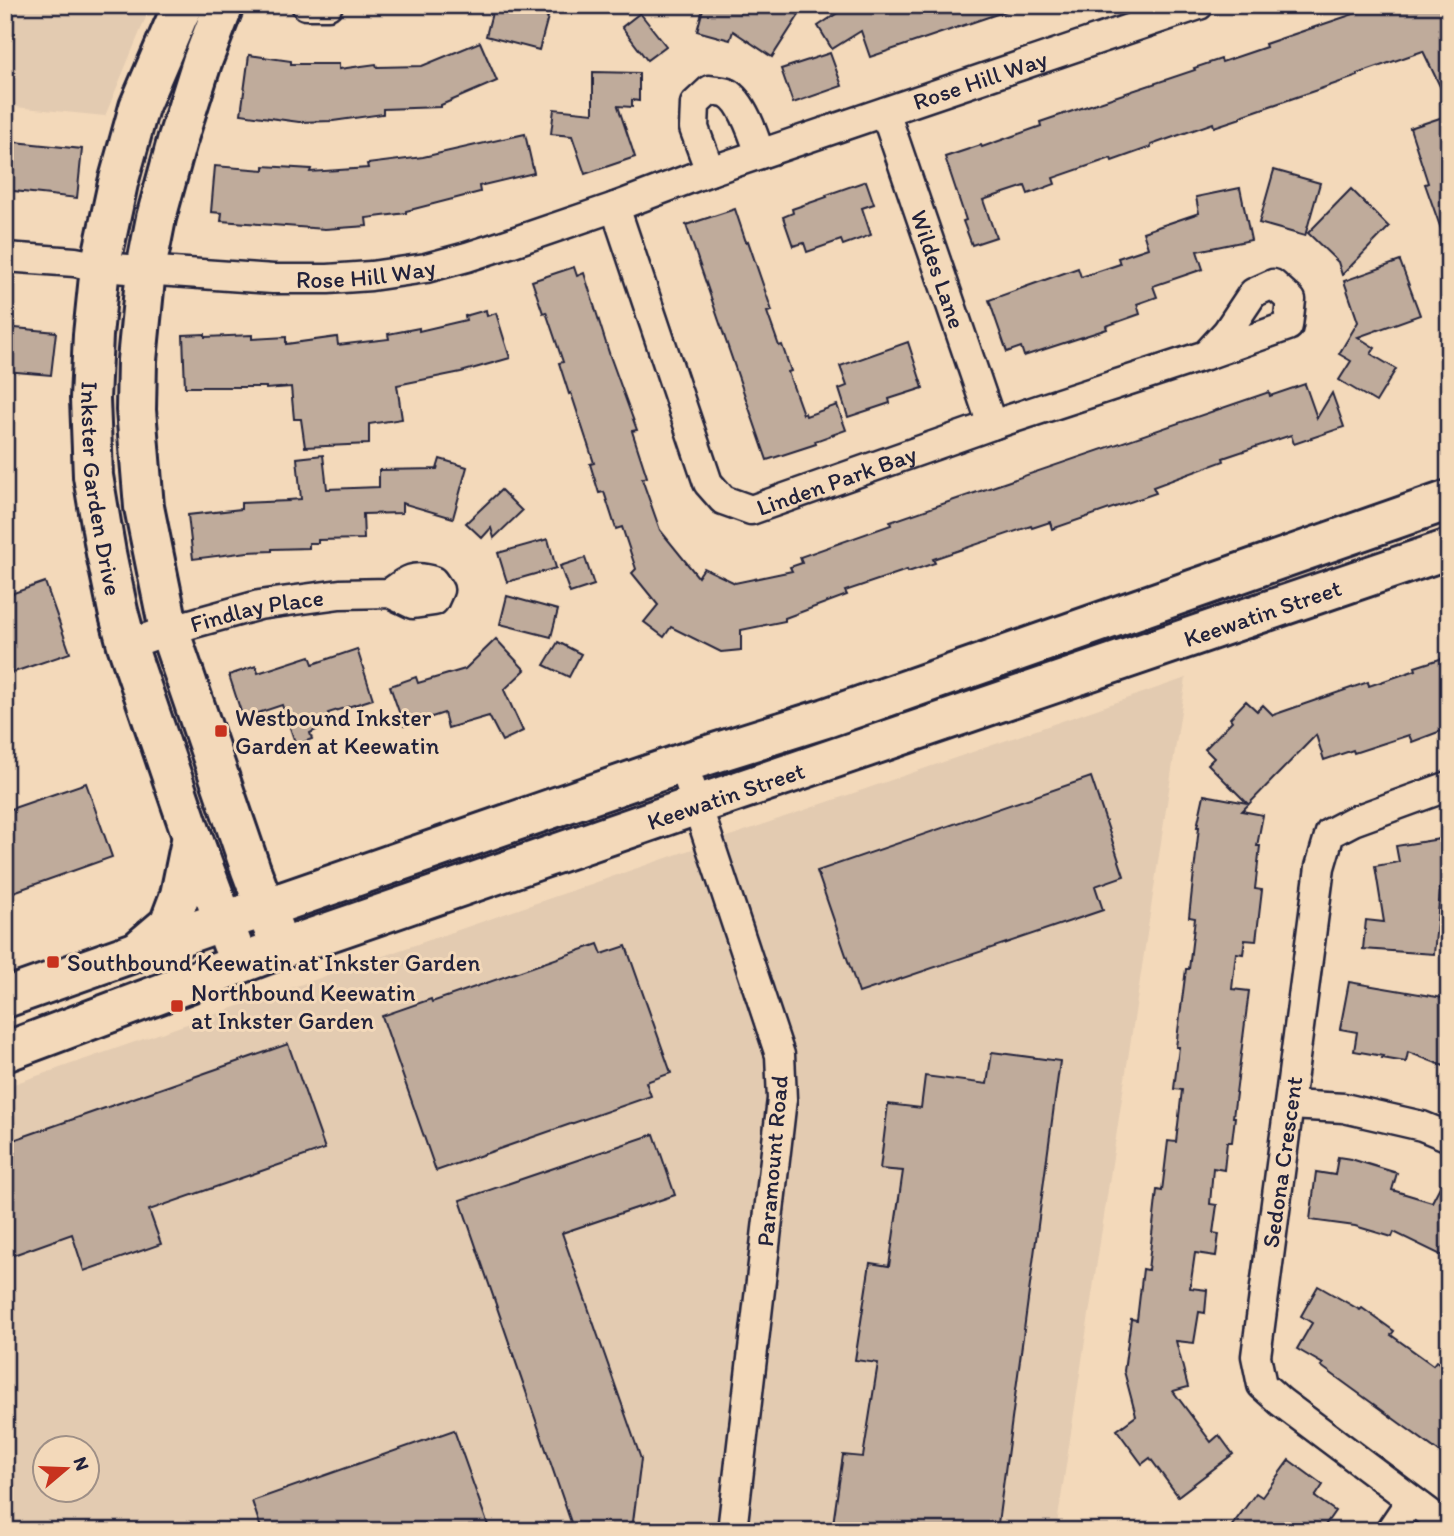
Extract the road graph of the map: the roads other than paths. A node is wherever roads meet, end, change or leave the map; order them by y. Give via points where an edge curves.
1 (184, 5) edge
2 (224, 5) edge
3 (306, 5) edge
4 (328, 5) edge
5 (1199, 5) edge
6 (885, 112) junction
7 (760, 154) junction
8 (710, 171) junction
9 (615, 207) junction
10 (5, 257) edge
11 (100, 267) junction
12 (146, 269) junction
13 (1206, 355) dead end
14 (992, 425) junction
15 (1449, 500) edge
16 (1449, 550) edge
17 (390, 593) dead end
18 (169, 631) junction
19 (127, 645) junction
20 (683, 763) junction
21 (1449, 786) edge
22 (697, 805) junction
23 (192, 836) junction
24 (265, 908) junction
25 (223, 921) junction
26 (280, 949) junction
27 (137, 951) junction
28 (240, 965) junction
29 (5, 998) edge
30 (5, 1052) edge
31 (1290, 1105) junction
32 (1449, 1137) edge
33 (1411, 1500) junction
34 (1449, 1528) edge
35 (732, 1531) edge
36 (1390, 1531) edge

1 - 11 street, Inkster Garden Drive via 139,107
2 - 12 street, Inkster Garden Drive via 177,141
3 - 4 street
5 - 6 street, Rose Hill Way
6 - 7 street, Rose Hill Way
6 - 14 street, Wildes Lane
7 - 8 street, Rose Hill Way
7 - 8 street via 740,106 728,93 710,90 695,104 694,128
8 - 9 street, Rose Hill Way
9 - 12 street, Rose Hill Way via 467,257 371,276 273,279
9 - 14 street, Linden Park Bay via 708,483 723,500 751,510
10 - 11 street, Rose Hill Way
11 - 12 street, Rose Hill Way
11 - 19 street, Inkster Garden Drive via 91,386 93,476
12 - 18 street, Inkster Garden Drive via 136,410 144,507
13 - 14 street, Linden Park Bay
15 - 20 street, Keewatin Street via 826,718
16 - 22 street, Keewatin Street
17 - 18 street, Findlay Place via 340,594 259,605
18 - 19 street, Findlay Place
18 - 24 street, Inkster Garden Drive
19 - 23 street, Inkster Garden Drive
20 - 22 street, Paramount Road
20 - 24 street, Keewatin Street
21 - 31 street, Sedona Crescent via 1330,833 1320,867
22 - 26 street, Keewatin Street
22 - 35 street, Paramount Road via 780,1055 782,1099
23 - 25 street, Inkster Garden Drive
23 - 27 street via 169,924
24 - 25 street, Keewatin Street
24 - 26 street, Inkster Garden Drive
25 - 27 street, Keewatin Street
25 - 28 street, Inkster Garden Drive
26 - 28 street, Keewatin Street
27 - 29 street, Keewatin Street
28 - 30 street, Keewatin Street
31 - 32 street via 1345,1108
31 - 33 street, Sedona Crescent via 1256,1356 1262,1385
33 - 34 street, Sedona Crescent
33 - 36 street

